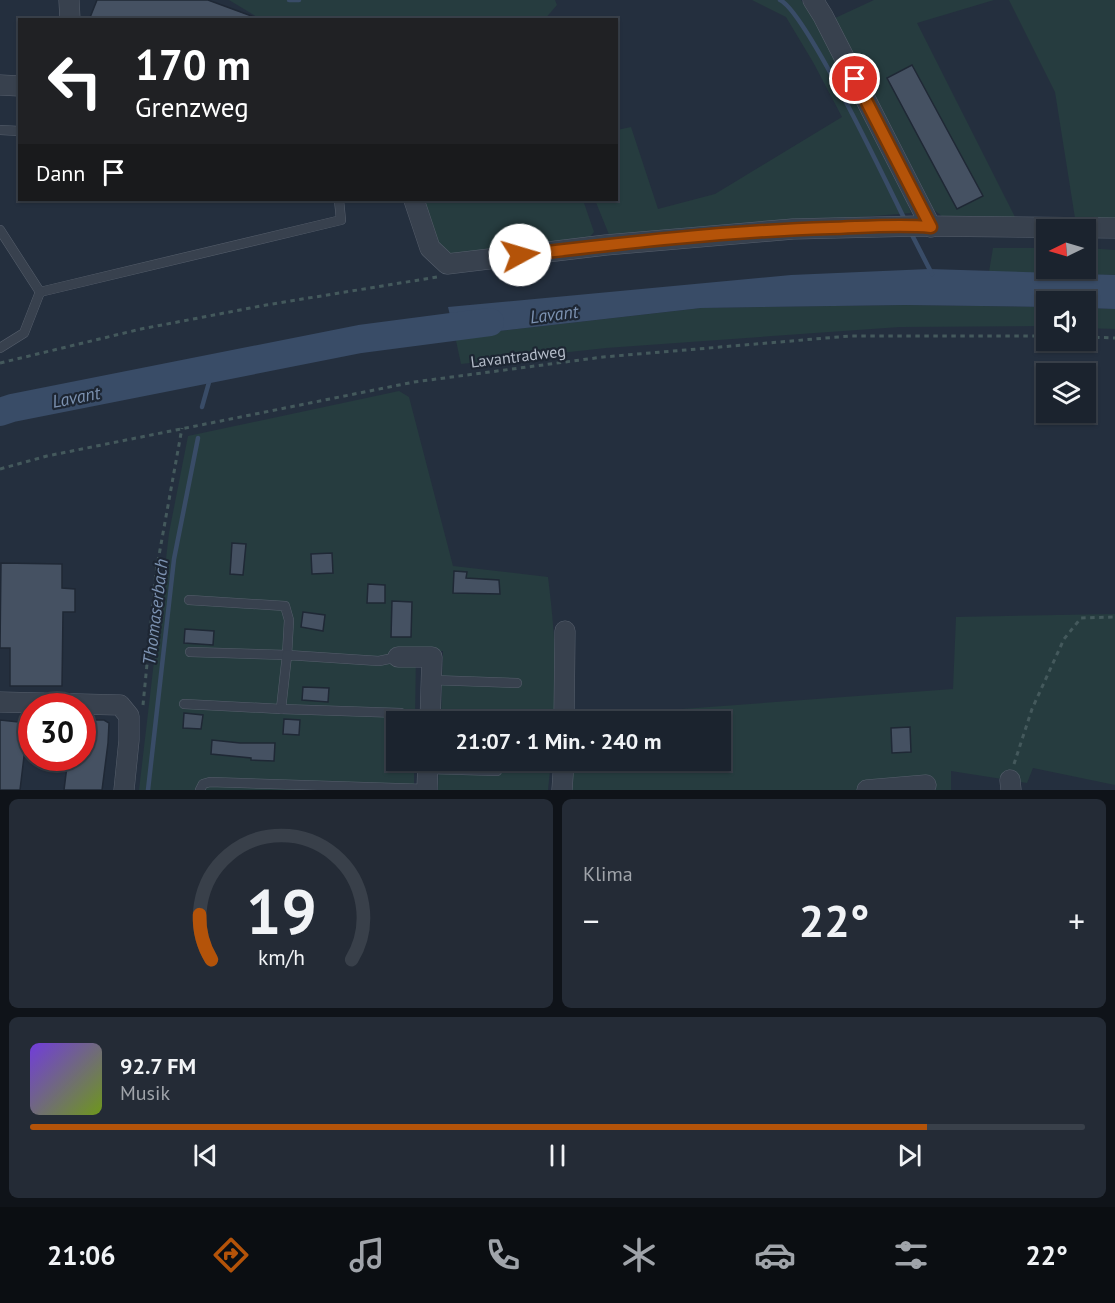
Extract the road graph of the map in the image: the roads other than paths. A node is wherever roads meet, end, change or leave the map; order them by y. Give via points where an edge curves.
1 (69, 0) edge
2 (813, 0) edge
3 (70, 18) edge
4 (0, 85) edge
5 (18, 86) edge
6 (0, 130) edge
7 (18, 131) edge
8 (339, 201) edge
9 (414, 201) edge
10 (925, 226) junction
11 (1115, 228) edge
12 (0, 230) edge
13 (40, 292) junction
14 (0, 348) edge
15 (189, 600) dead end
16 (564, 630) dead end
17 (190, 652) dead end
18 (287, 655) junction
19 (398, 657) joint
20 (431, 680) junction
21 (517, 683) dead end
22 (0, 702) edge
23 (184, 704) dead end
24 (281, 709) junction
25 (430, 711) edge
26 (564, 711) edge
27 (386, 713) edge
28 (428, 771) edge
29 (563, 771) edge
30 (926, 785) dead end
31 (124, 790) edge
32 (200, 790) edge
33 (427, 790) edge
34 (562, 790) edge
35 (867, 790) edge

1 - 3 street
2 - 10 street
4 - 5 street
6 - 7 lane
8 - 13 lane via 341,220
9 - 10 street via 430,248 447,264 770,231
10 - 11 street
12 - 13 lane
13 - 14 lane via 24,333
15 - 18 lane via 285,606 290,620
16 - 26 street
17 - 18 lane
18 - 19 lane via 379,661
18 - 24 lane
19 - 20 street via 432,657
20 - 21 lane
20 - 25 street
22 - 31 street via 120,705 129,716
23 - 24 lane
24 - 27 lane
28 - 33 street
29 - 34 street
30 - 35 street
32 - 33 lane via 210,782

